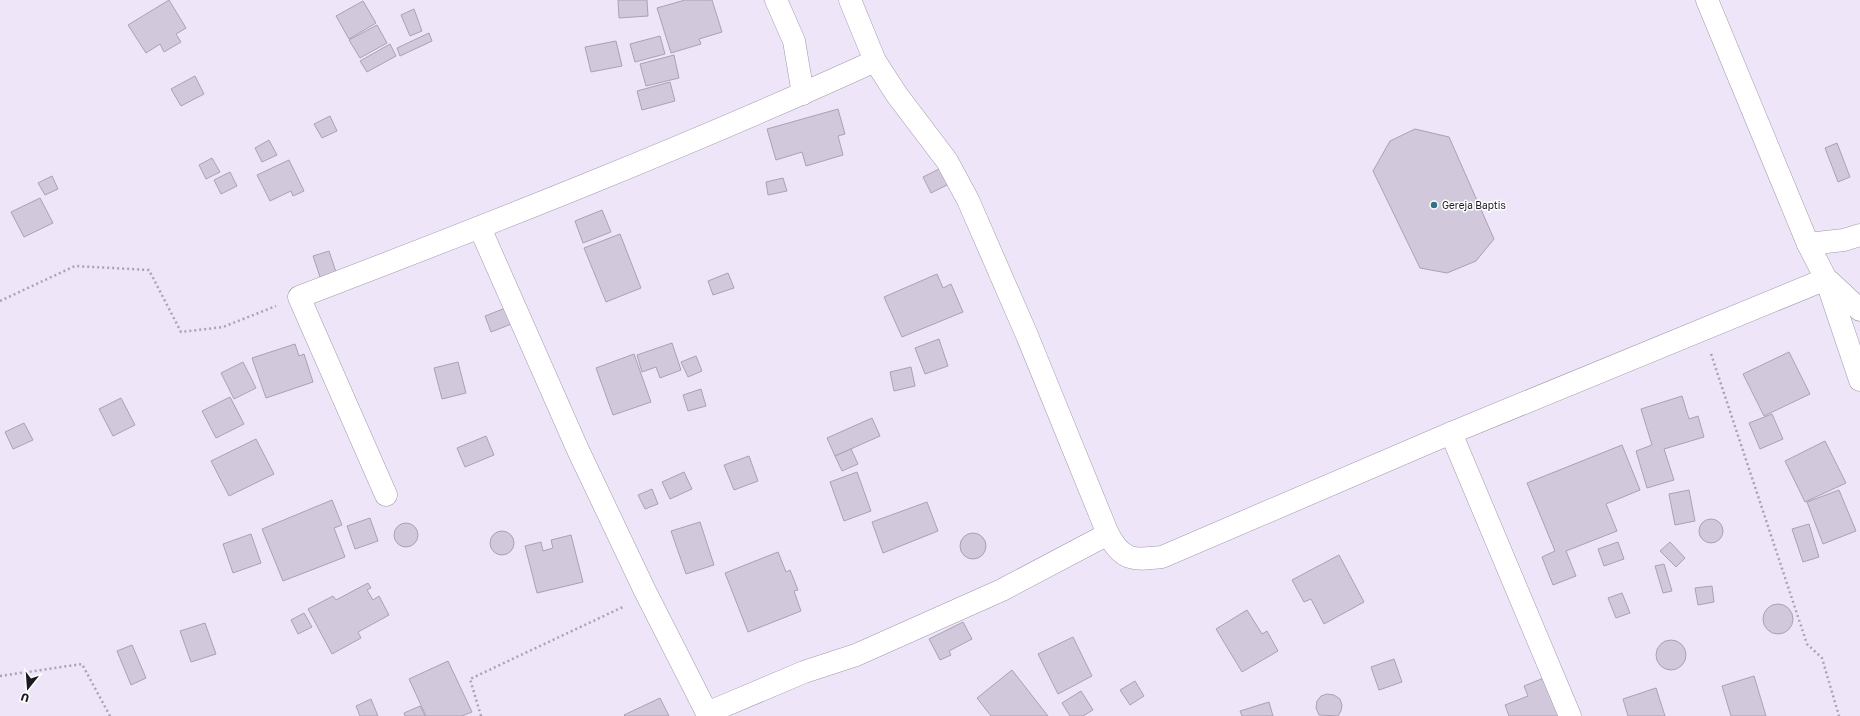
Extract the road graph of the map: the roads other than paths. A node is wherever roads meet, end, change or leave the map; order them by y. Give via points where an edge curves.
1 (776, 0) edge
2 (850, 0) edge
3 (1708, 0) edge
4 (875, 61) junction
5 (803, 94) junction
6 (480, 228) junction
7 (1860, 235) edge
8 (1808, 244) junction
9 (1826, 279) junction
10 (1860, 310) edge
11 (1860, 380) edge
12 (1451, 433) junction
13 (386, 495) dead end
14 (1108, 534) junction
15 (1570, 716) edge

1 - 5 street via 794,41
2 - 4 street
3 - 8 street
4 - 5 street
4 - 14 street via 897,95 947,161 968,200 1029,340
5 - 6 street
6 - 13 street via 299,297
6 - 14 street via 578,450 647,596 707,713 804,672 856,655 1002,590
7 - 8 street via 1844,240
8 - 9 street
9 - 10 street
9 - 11 street
9 - 12 street
12 - 14 street via 1162,557 1134,560 1114,545
12 - 15 street

